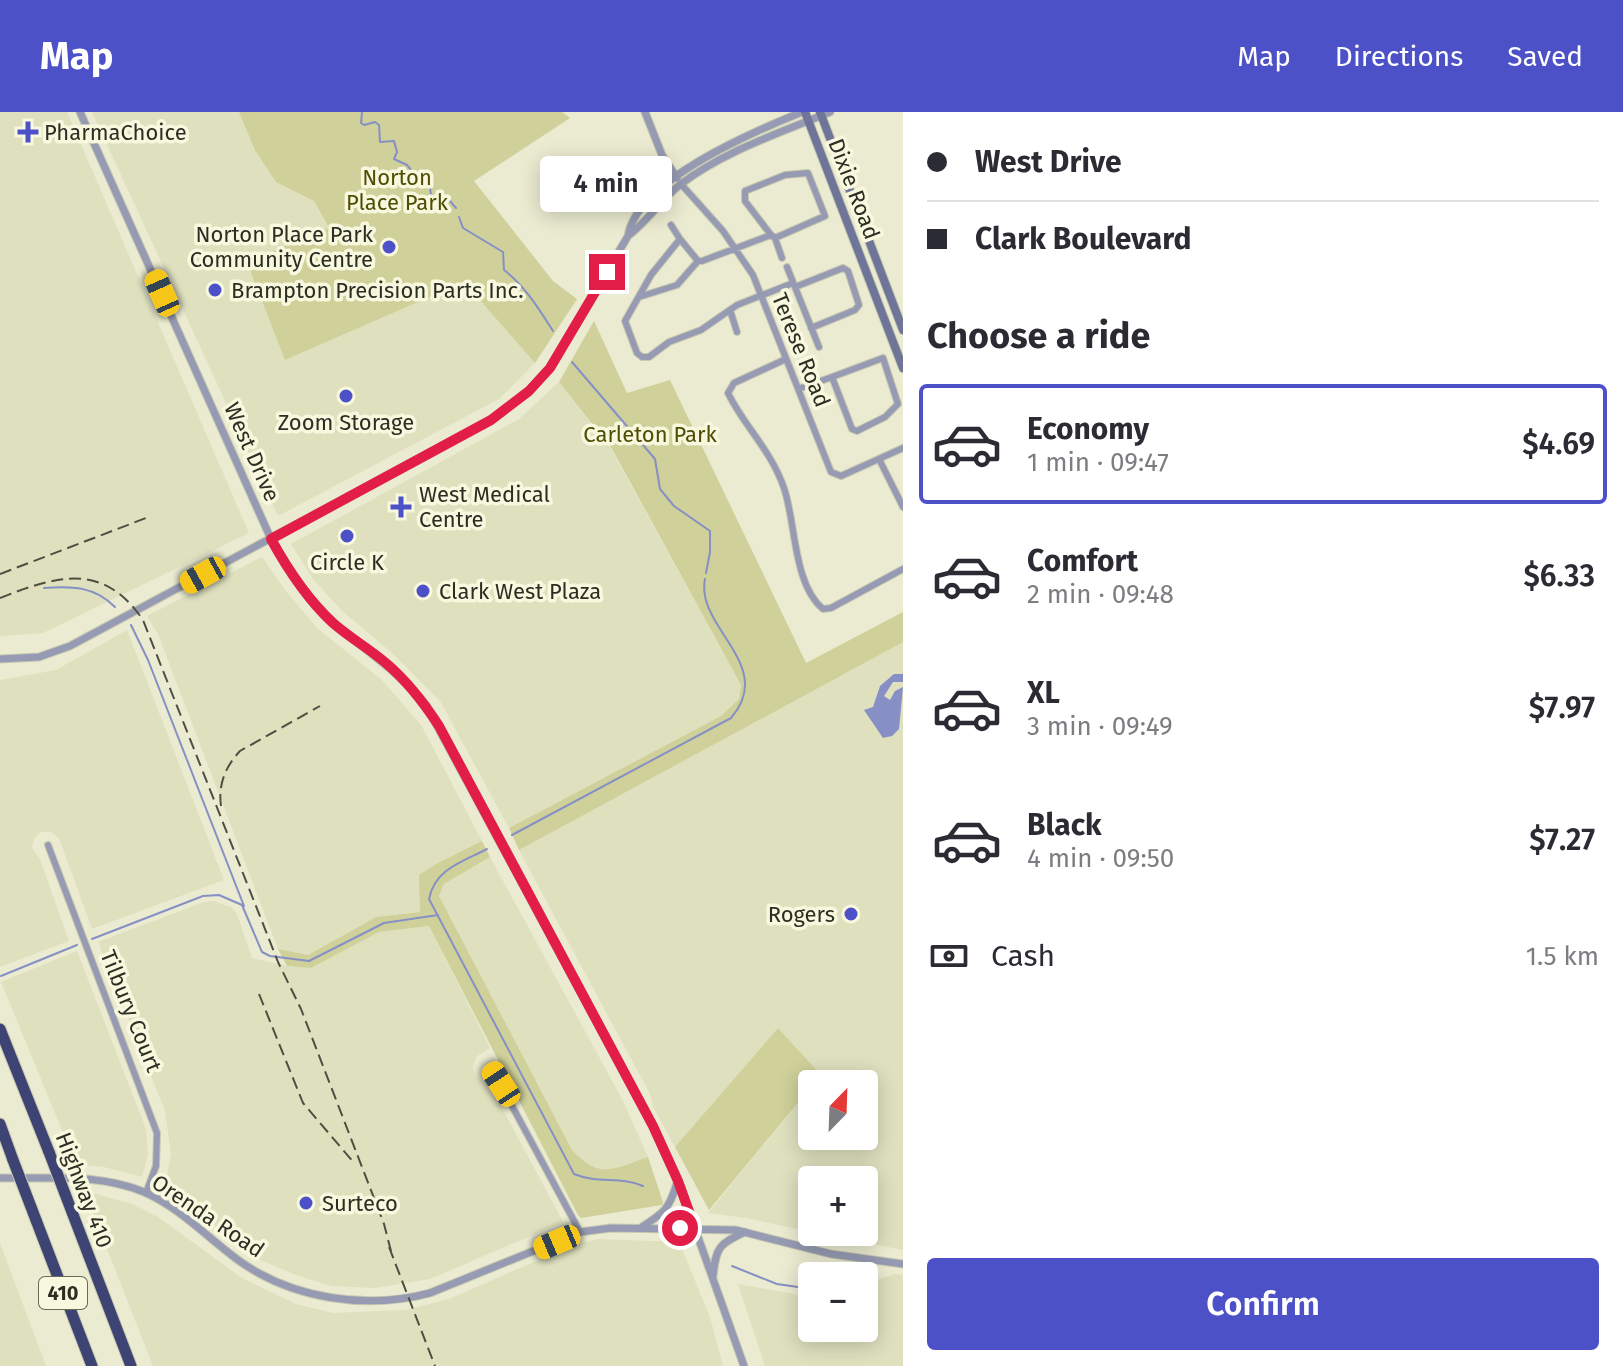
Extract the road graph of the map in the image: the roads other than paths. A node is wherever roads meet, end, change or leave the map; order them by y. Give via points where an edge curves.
1 (80, 112) edge
2 (645, 112) edge
3 (824, 113) edge
4 (805, 115) edge
5 (678, 180) junction
6 (671, 225) dead end
7 (773, 236) junction
8 (680, 239) junction
9 (735, 247) junction
10 (782, 258) dead end
11 (698, 261) junction
12 (787, 267) dead end
13 (794, 285) junction
14 (761, 296) junction
15 (638, 297) junction
16 (730, 310) junction
17 (811, 328) junction
18 (903, 330) edge
19 (737, 332) dead end
20 (819, 347) dead end
21 (786, 359) junction
22 (903, 368) edge
23 (832, 377) junction
24 (798, 389) junction
25 (903, 448) edge
26 (879, 459) junction
27 (903, 507) edge
28 (271, 539) junction
29 (903, 569) edge
30 (0, 659) edge
31 (48, 845) dead end
32 (0, 1029) edge
33 (491, 1067) dead end
34 (0, 1124) edge
35 (0, 1178) edge
36 (678, 1181) junction
37 (146, 1193) junction
38 (642, 1227) junction
39 (695, 1228) junction
40 (746, 1231) junction
41 (580, 1232) junction
42 (903, 1264) edge
43 (713, 1278) junction
44 (92, 1366) edge
45 (131, 1366) edge
46 (744, 1366) edge

1 - 28 street, West Drive
2 - 5 street
3 - 4 street
3 - 18 main road, Dixie Road
4 - 5 street
4 - 22 main road, Dixie Road
5 - 9 street, Terese Road
5 - 28 street via 628,236 555,362 529,391 491,420
6 - 8 street
7 - 7 street via 745,201 745,191 785,175 808,173 825,216
7 - 9 street
7 - 10 street
8 - 11 street
8 - 15 street
9 - 11 street
9 - 14 street, Terese Road
11 - 15 street via 677,285
12 - 13 street
13 - 14 street
13 - 17 street
13 - 17 street via 843,268 848,271 859,305
14 - 16 street
14 - 21 street, Terese Road
15 - 16 street via 625,321 642,357
16 - 19 street
17 - 20 street
21 - 24 street, Terese Road
21 - 29 street via 734,383 728,393 777,471 802,573 818,605 831,608
23 - 23 street via 883,358 898,404 885,417 852,429
23 - 24 street
24 - 26 street, Terese Road via 831,472 841,476
25 - 26 street, Terese Road
26 - 27 street
28 - 30 street via 70,646 39,657
28 - 36 street, West Drive via 309,597 426,705 637,1093
31 - 37 street, Tilbury Court via 157,1133 156,1166
32 - 45 highway, Highway 410 / 410, bridge
33 - 41 street
34 - 44 highway, 410, bridge
35 - 37 street, Orenda Road via 102,1180
36 - 38 street via 670,1206
36 - 39 street, West Drive
37 - 41 street, Orenda Road via 270,1278 320,1295 362,1301 409,1298 450,1287
38 - 39 street, Orenda Road
38 - 41 street, Orenda Road
39 - 40 street, Orenda Road
39 - 43 street, West Drive
40 - 42 street, Orenda Road via 831,1254
40 - 43 street via 718,1249
43 - 46 street, West Drive

